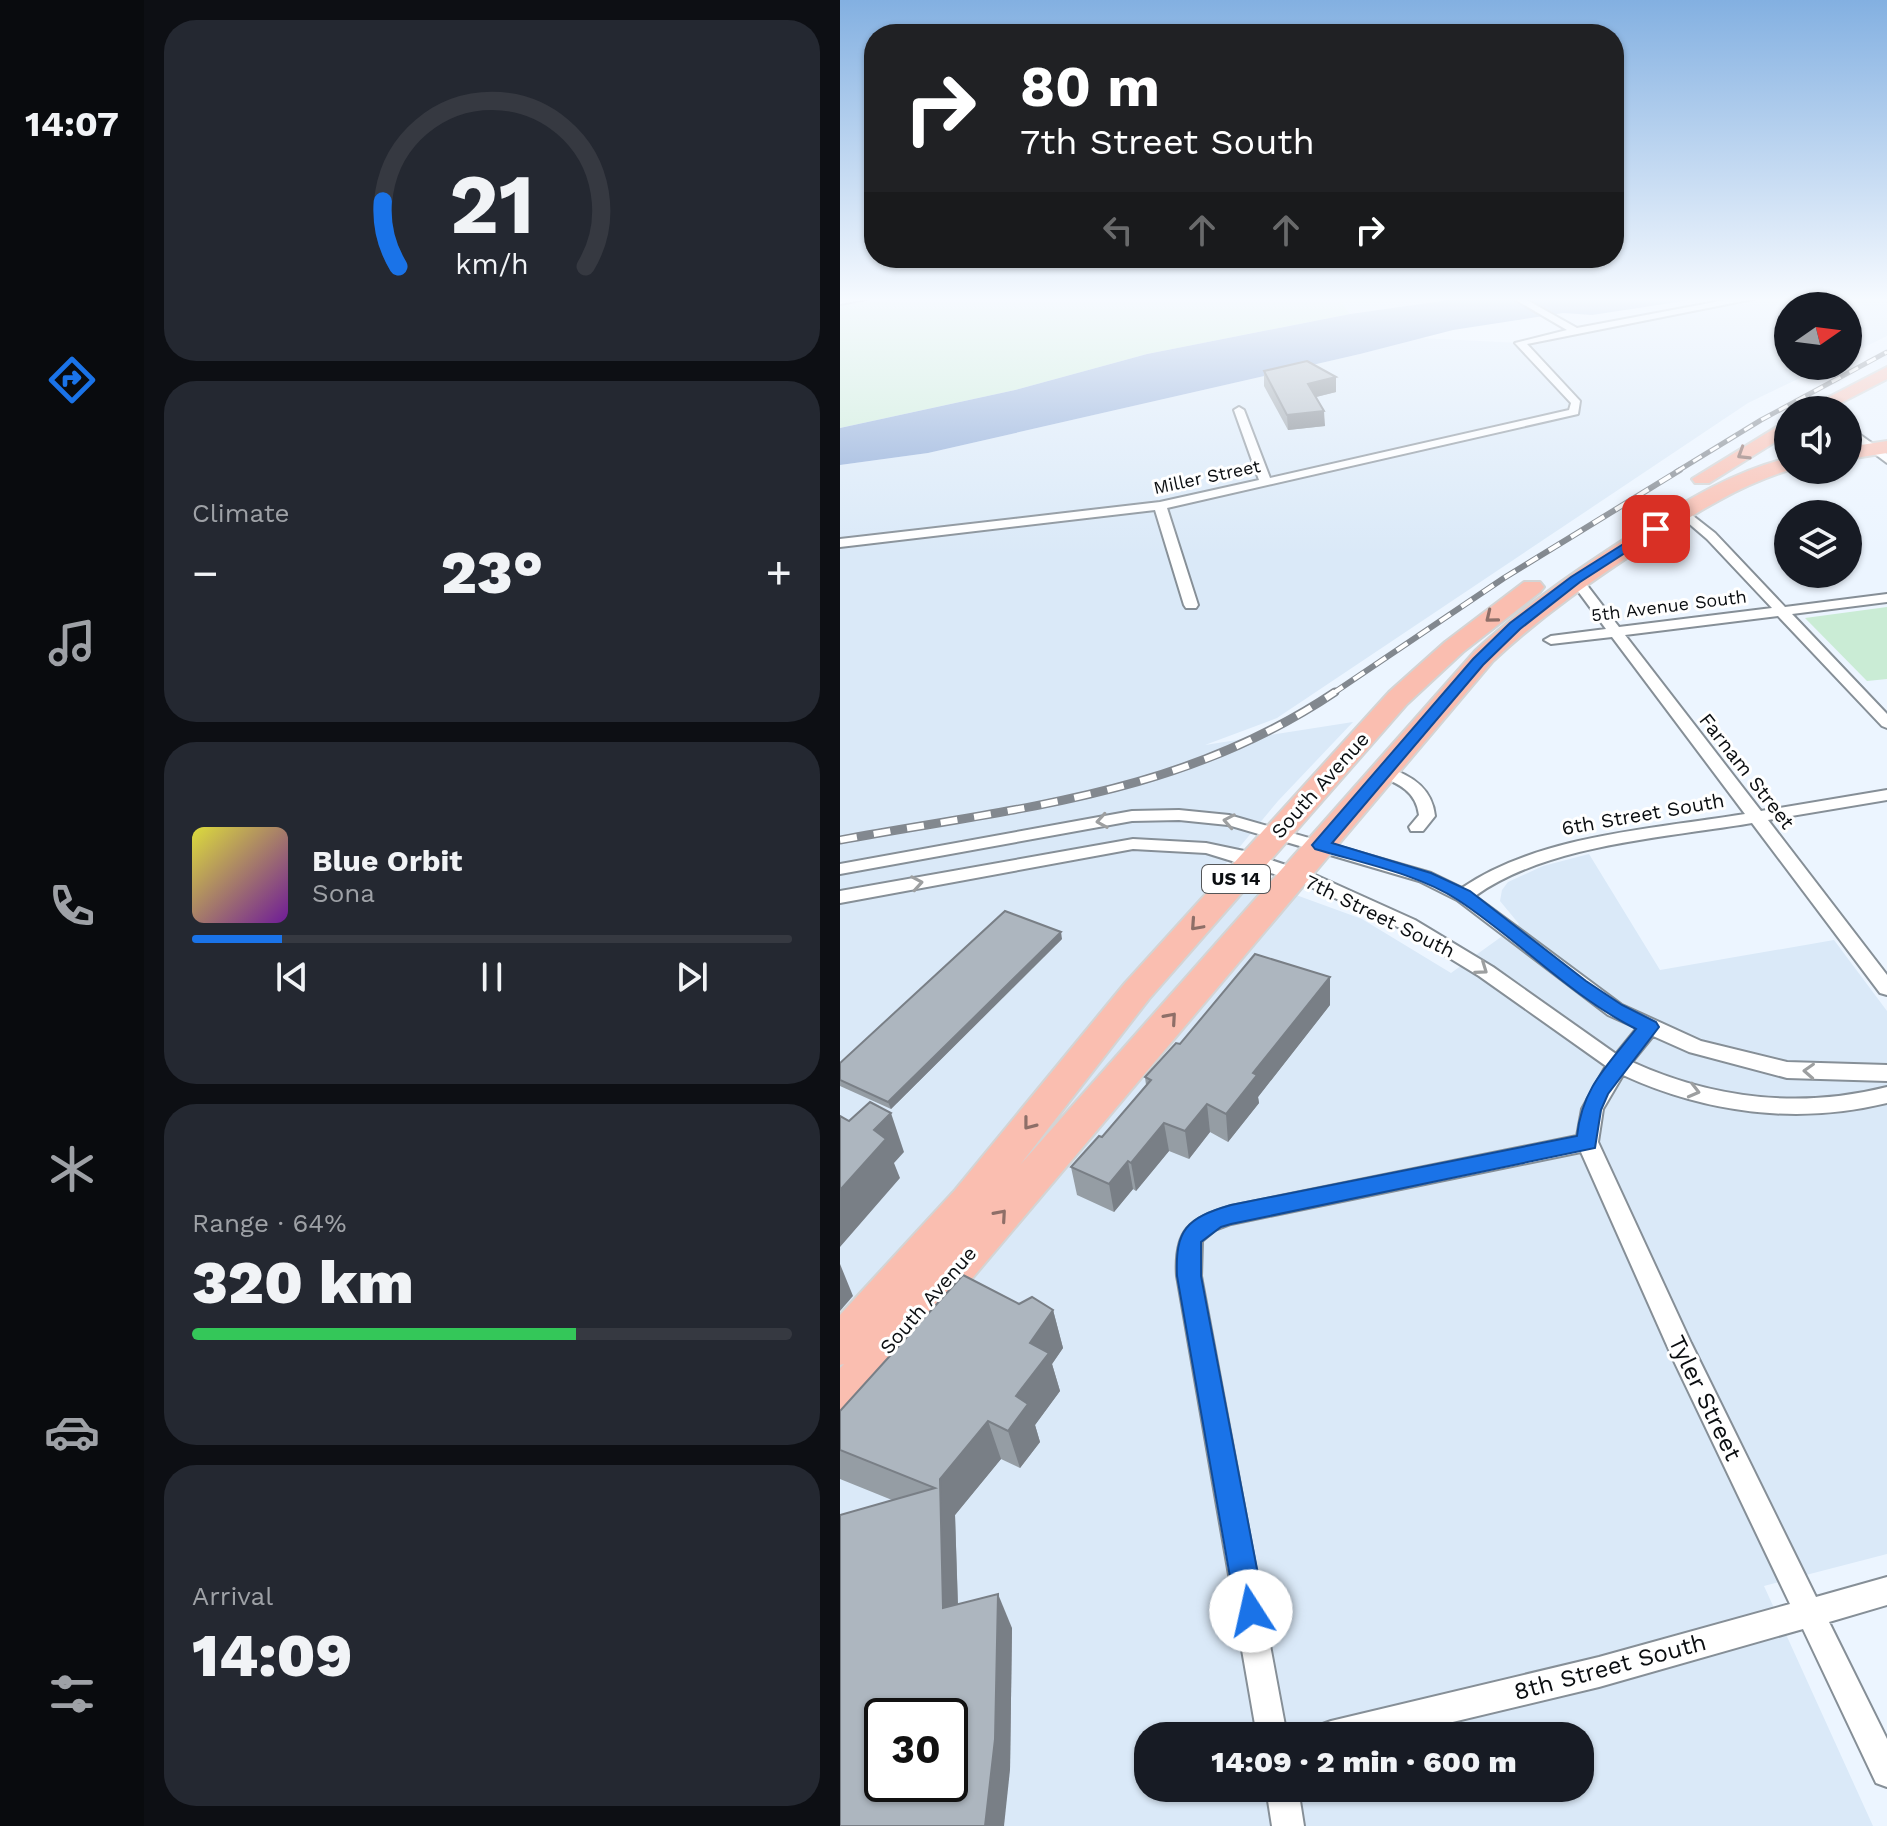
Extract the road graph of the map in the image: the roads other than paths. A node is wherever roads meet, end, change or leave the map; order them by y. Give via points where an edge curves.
1 (1558, 384) edge
2 (1864, 384) edge
3 (1842, 396) edge
4 (1239, 410) dead end
5 (1774, 435) edge
6 (1862, 438) edge
7 (1882, 452) edge
8 (1862, 453) edge
9 (1774, 469) edge
10 (1266, 483) junction
11 (1160, 506) junction
12 (1683, 512) junction
13 (840, 543) edge
14 (1575, 579) junction
15 (1887, 598) edge
16 (1191, 605) dead end
17 (1781, 610) junction
18 (1615, 631) junction
19 (1551, 640) dead end
20 (1887, 723) edge
21 (1384, 772) junction
22 (1887, 795) edge
23 (1754, 816) junction
24 (1417, 827) dead end
25 (1277, 832) junction
26 (1321, 845) junction
27 (1253, 860) junction
28 (840, 869) edge
29 (1295, 875) junction
30 (1463, 896) junction
31 (840, 897) edge
32 (1887, 988) edge
33 (1649, 1027) junction
34 (1620, 1065) junction
35 (1887, 1073) edge
36 (1887, 1095) edge
37 (1587, 1142) junction
38 (840, 1346) edge
39 (840, 1401) edge
40 (1887, 1591) edge
41 (1809, 1613) junction
42 (1269, 1722) edge
43 (1390, 1722) edge
44 (1887, 1772) edge
45 (1284, 1802) edge
46 (1288, 1826) edge

1 - 10 street, Miller Street via 1576,403 1574,412
2 - 3 highway
4 - 10 street
5 -> 25 highway, South Avenue / US 14 via 1498,611 1398,698
6 - 7 street
7 - 8 highway
9 - 12 highway, South Avenue / US 14 via 1721,489
10 - 11 street, Miller Street
11 - 13 street, Miller Street
11 - 16 street
12 - 14 highway, South Avenue / US 14
12 - 17 street
14 - 18 street, Farnam Street
14 - 21 highway, South Avenue / US 14 via 1484,656
15 - 17 street, 5th Avenue South
17 - 18 street, 5th Avenue South
17 - 20 street
18 - 19 street, 5th Avenue South
18 - 23 street, Farnam Street
21 - 24 street via 1421,792 1427,801 1427,816
21 - 26 highway, South Avenue / US 14
22 - 23 street, 6th Street South
23 - 30 street, 6th Street South via 1561,850 1520,862
23 - 32 street, Farnam Street
25 - 26 street, 7th Street South
25 - 27 highway, South Avenue / US 14
25 -> 28 street, 7th Street South via 1229,820 1132,816
26 - 29 highway, South Avenue / US 14
26 - 30 street, 7th Street South via 1425,877
27 - 29 street, 7th Street South
31 -> 27 street, 7th Street South via 1133,844 1173,843
27 -> 38 highway, South Avenue / US 14 via 1137,991 969,1201
29 -> 34 street, 7th Street South via 1417,929
39 -> 29 highway, South Avenue / US 14
30 - 33 street, 7th Street South via 1579,986
33 - 34 street
35 -> 33 street, 7th Street South via 1787,1070 1696,1047
34 -> 36 street, 7th Street South via 1658,1082 1742,1103 1800,1109 1859,1104
34 - 37 street via 1591,1110
37 - 41 street, Tyler Street
37 - 42 street via 1214,1220 1192,1236 1189,1276
40 - 41 street, 8th Street South
41 - 43 street, 8th Street South via 1599,1672
41 - 44 street, Tyler Street
45 - 46 street

